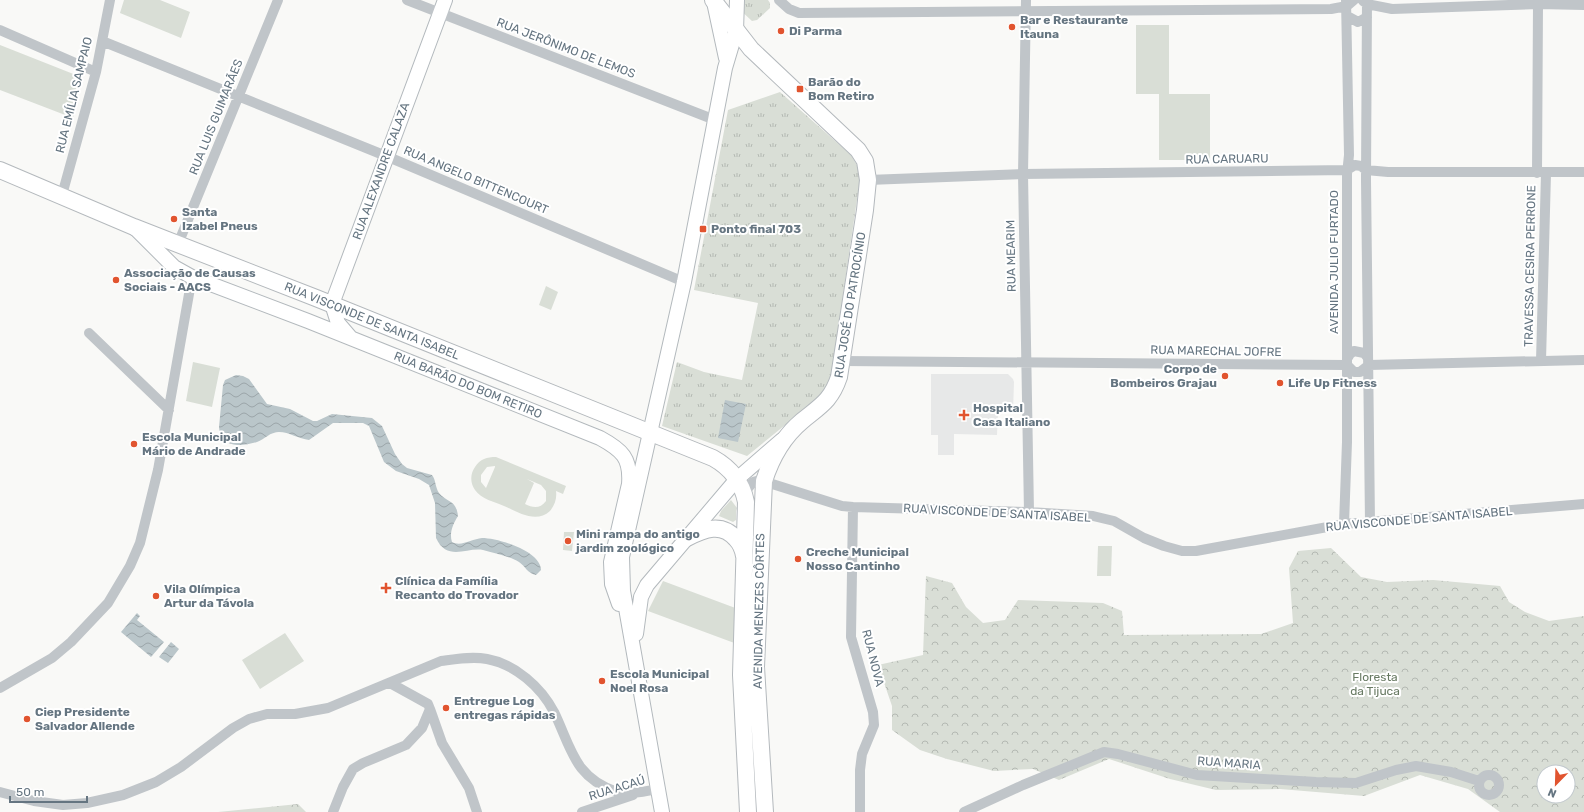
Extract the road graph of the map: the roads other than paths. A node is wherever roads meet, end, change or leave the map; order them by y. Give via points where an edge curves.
1 (110, 0) edge
2 (278, 0) edge
3 (407, 0) edge
4 (445, 0) edge
5 (713, 0) edge
6 (737, 0) edge
7 (779, 0) edge
8 (1026, 0) edge
9 (1366, 1) edge
10 (1538, 4) junction
11 (1348, 5) edge
12 (1584, 5) edge
13 (1026, 13) junction
14 (440, 14) junction
15 (1367, 17) junction
16 (0, 30) edge
17 (736, 31) junction
18 (102, 41) junction
19 (726, 58) junction
20 (96, 72) junction
21 (238, 97) junction
22 (715, 120) junction
23 (386, 156) junction
24 (0, 170) edge
25 (1584, 172) edge
26 (1541, 173) junction
27 (1023, 174) junction
28 (1347, 174) junction
29 (1366, 175) junction
30 (868, 180) junction
31 (62, 195) junction
32 (134, 226) junction
33 (178, 244) junction
34 (192, 278) junction
35 (684, 282) junction
36 (332, 304) junction
37 (89, 333) dead end
38 (352, 338) junction
39 (1584, 360) edge
40 (843, 361) junction
41 (1541, 361) junction
42 (1026, 362) junction
43 (1347, 362) junction
44 (1368, 362) junction
45 (169, 410) junction
46 (801, 422) junction
47 (651, 434) junction
48 (764, 481) junction
49 (741, 486) junction
50 (1584, 504) edge
51 (853, 508) junction
52 (1029, 512) junction
53 (1370, 523) junction
54 (1344, 524) junction
55 (687, 538) junction
56 (745, 566) junction
57 (635, 650) junction
58 (390, 682) junction
59 (0, 688) edge
60 (430, 709) junction
61 (1479, 782) dead end
62 (660, 788) junction
63 (0, 792) edge
64 (333, 812) edge
65 (477, 812) edge
66 (582, 812) edge
67 (662, 812) edge
68 (748, 812) edge
69 (765, 812) edge
70 (860, 812) edge
71 (964, 812) edge

1 - 18 street, RUA EMÍLIA SAMPAIO
2 - 21 street, RUA LUIS GUIMARÃES
3 - 14 street, RUA JERÔNIMO DE LEMOS
4 - 14 main road, RUA ALEXANDRE CALAZA
5 - 17 main road, RUA BARÃO DO BOM RETIRO
5 - 19 main road, RUA BARÃO DO BOM RETIRO
6 - 17 main road
7 - 13 street via 788,9 799,13
8 - 13 street, RUA MEARIM
9 - 10 street via 1392,9
9 - 15 street
10 - 12 street
10 - 26 street, TRAVESSA CESIRA PERRONE
11 - 13 street via 1331,9
11 - 15 street via 1358,22
11 - 28 street, AVENIDA JULIO FURTADO
13 - 27 street, RUA MEARIM
14 - 22 street, RUA JERÔNIMO DE LEMOS
14 - 23 main road, RUA ALEXANDRE CALAZA
15 - 29 street
16 - 20 street
17 - 19 main road, RUA BARÃO DO BOM RETIRO
17 - 30 main road, RUA JOSÉ DO PATROCÍNIO via 751,49 858,150 865,161
18 - 20 street, RUA EMÍLIA SAMPAIO
18 - 21 street, RUA ANGELO BITTENCOURT
19 - 22 main road, RUA BARÃO DO BOM RETIRO
20 - 31 street, RUA EMÍLIA SAMPAIO
21 - 23 street, RUA ANGELO BITTENCOURT
21 - 33 street, RUA LUIS GUIMARÃES
22 - 35 main road, RUA BARÃO DO BOM RETIRO
23 - 35 street, RUA ANGELO BITTENCOURT
23 - 36 main road, RUA ALEXANDRE CALAZA
24 - 31 main road, RUA VISCONDE DE SANTA ISABEL
25 - 26 street, RUA CARUARU
26 - 29 street, RUA CARUARU via 1388,172
26 - 41 street, TRAVESSA CESIRA PERRONE
27 - 28 street, RUA CARUARU
27 - 30 street, RUA CARUARU
27 - 42 street, RUA MEARIM
28 - 29 street, RUA CARUARU via 1355,165 1361,166
28 - 29 street, RUA CARUARU via 1355,185 1361,184
28 - 43 street, AVENIDA JULIO FURTADO
29 - 44 street
30 - 40 main road, RUA JOSÉ DO PATROCÍNIO
31 - 32 main road, RUA VISCONDE DE SANTA ISABEL
32 - 33 main road, RUA VISCONDE DE SANTA ISABEL
32 - 34 main road, RUA BARÃO DO BOM RETIRO via 174,267
33 - 36 main road, RUA VISCONDE DE SANTA ISABEL
34 - 38 main road, RUA BARÃO DO BOM RETIRO
34 - 45 street
35 - 47 main road, RUA BARÃO DO BOM RETIRO
36 - 38 main road via 338,323
36 - 47 main road, RUA VISCONDE DE SANTA ISABEL
37 - 45 street
38 - 57 main road, RUA BARÃO DO BOM RETIRO via 600,438 622,453 629,466 629,484 613,551 611,575
39 - 41 street, RUA MARECHAL JOFRE
40 - 42 street, RUA MARECHAL JOFRE
40 - 46 main road, RUA JOSÉ DO PATROCÍNIO via 840,378 829,399
41 - 44 street, RUA MARECHAL JOFRE
42 - 43 street, RUA MARECHAL JOFRE
42 - 52 street, RUA MEARIM
43 - 44 street, RUA MARECHAL JOFRE via 1354,372 1360,372
43 - 44 street, RUA MARECHAL JOFRE via 1350,354 1360,351
43 - 54 street, AVENIDA JULIO FURTADO
44 - 53 street
45 - 59 street via 158,470 140,543 124,578 108,603 71,642 52,658
46 - 48 main road, AVENIDA MENEZES CÔRTES via 779,448
46 - 49 main road, RUA JOSÉ DO PATROCÍNIO
47 - 49 main road, RUA VISCONDE DE SANTA ISABEL via 720,462
47 - 57 main road, RUA BARÃO DO BOM RETIRO via 622,557 624,591
48 - 49 street
48 - 51 street, RUA VISCONDE DE SANTA ISABEL
48 - 69 main road, AVENIDA MENEZES CÔRTES via 756,667
49 - 55 main road, RUA JOSÉ DO PATROCÍNIO
49 - 56 main road, AVENIDA MENEZES CÔRTES via 746,530
50 - 53 street, RUA VISCONDE DE SANTA ISABEL
51 - 52 street, RUA VISCONDE DE SANTA ISABEL
51 - 70 street, RUA NOVA via 851,637 873,712 874,725 862,760
52 - 54 street, RUA VISCONDE DE SANTA ISABEL via 1093,516 1114,521 1144,538 1182,551 1219,548
53 - 54 street, RUA VISCONDE DE SANTA ISABEL
55 - 56 main road via 709,529 724,529 738,541
55 - 57 main road, RUA JOSÉ DO PATROCÍNIO via 647,586 641,597
56 - 68 main road, AVENIDA MENEZES CÔRTES via 741,675
57 - 62 main road, RUA BARÃO DO BOM RETIRO
58 - 60 street via 428,704
58 - 62 street via 441,661 460,658 487,659 509,667 526,677 541,693 553,711 573,758 590,778 618,793
58 - 63 street via 328,708 295,714 253,717 233,728 181,767 123,795 87,803 63,804 34,801
60 - 64 street via 422,728 406,745 353,769
60 - 65 street via 442,743 469,788
61 - 71 street, RUA MARIA via 1451,772 1416,766 1356,783 1197,776 1104,752
62 - 66 street, RUA ACAÚ
62 - 67 main road, RUA BARÃO DO BOM RETIRO

